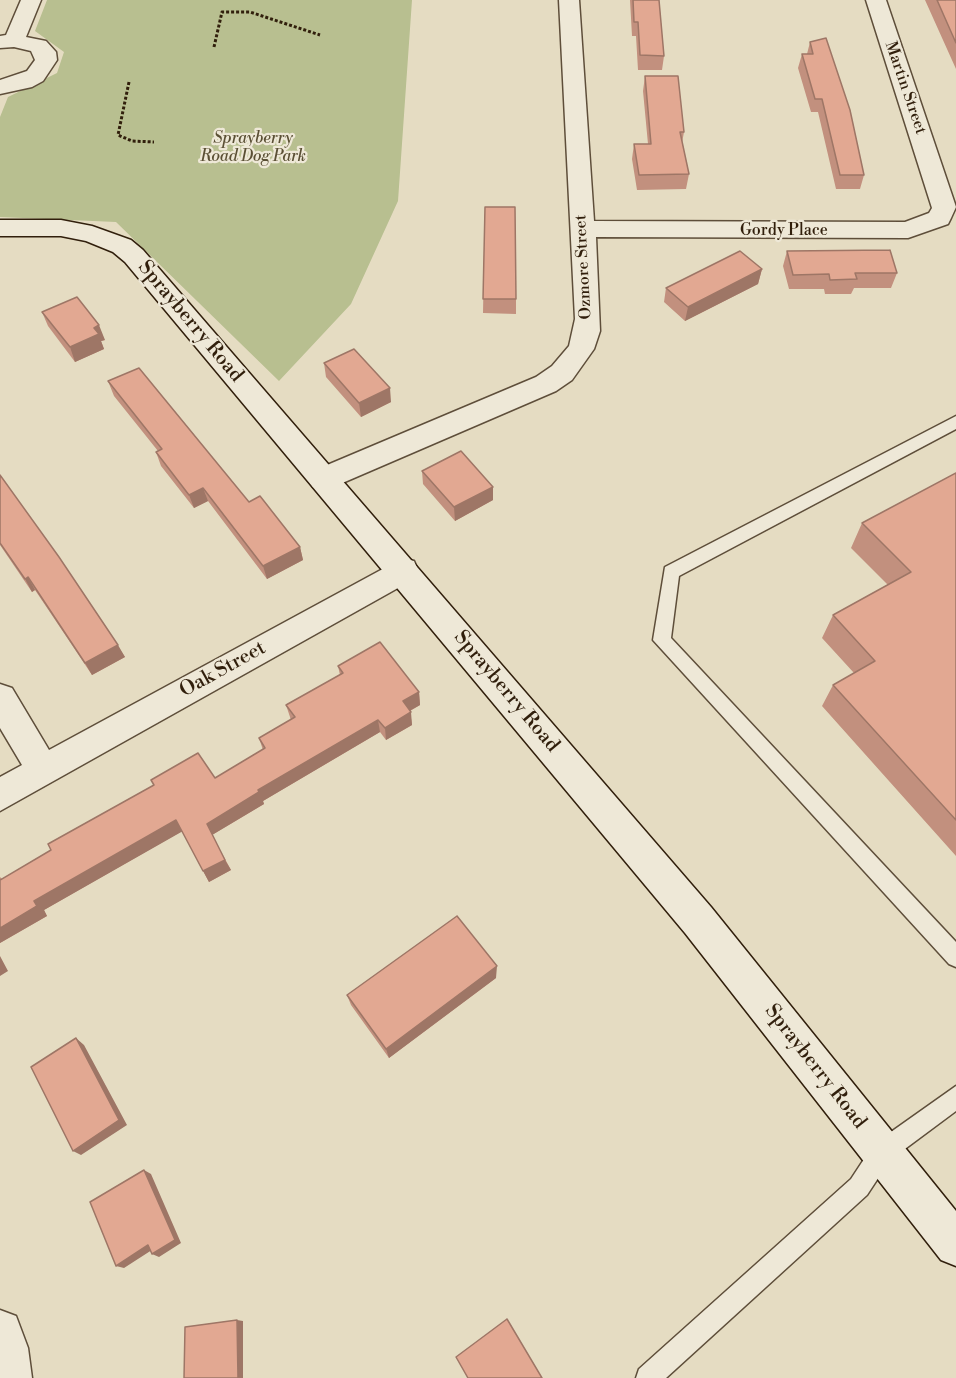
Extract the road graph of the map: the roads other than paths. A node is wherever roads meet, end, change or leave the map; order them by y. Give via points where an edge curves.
1 (31, 0) edge
2 (569, 0) edge
3 (876, 0) edge
4 (7, 41) edge
5 (0, 87) edge
6 (935, 176) joint
7 (0, 228) edge
8 (582, 229) junction
9 (956, 422) edge
10 (323, 479) junction
11 (403, 570) junction
12 (0, 698) edge
13 (43, 770) junction
14 (0, 795) edge
15 (956, 957) edge
16 (956, 1098) edge
17 (882, 1152) junction
18 (956, 1245) edge
19 (0, 1332) edge
20 (9, 1378) edge
21 (648, 1378) edge

1 - 4 street
2 - 8 street, Ozmore Street
3 - 6 street, Martin Street
4 - 5 street via 38,46 45,52 46,60 36,76
6 - 8 street, Gordy Place via 944,208 939,218 908,230
7 - 10 street, Sprayberry Road via 77,231 122,246
8 - 10 street, Ozmore Street via 587,331 581,349 562,373 546,384
9 - 15 lane via 671,573 662,640
10 - 11 street, Sprayberry Road
11 - 13 street, Oak Street
11 - 17 street, Sprayberry Road via 698,920
12 - 13 street
13 - 14 street, Oak Street
16 - 17 lane
17 - 18 street, Sprayberry Road
17 - 21 lane via 859,1187
19 - 20 street

